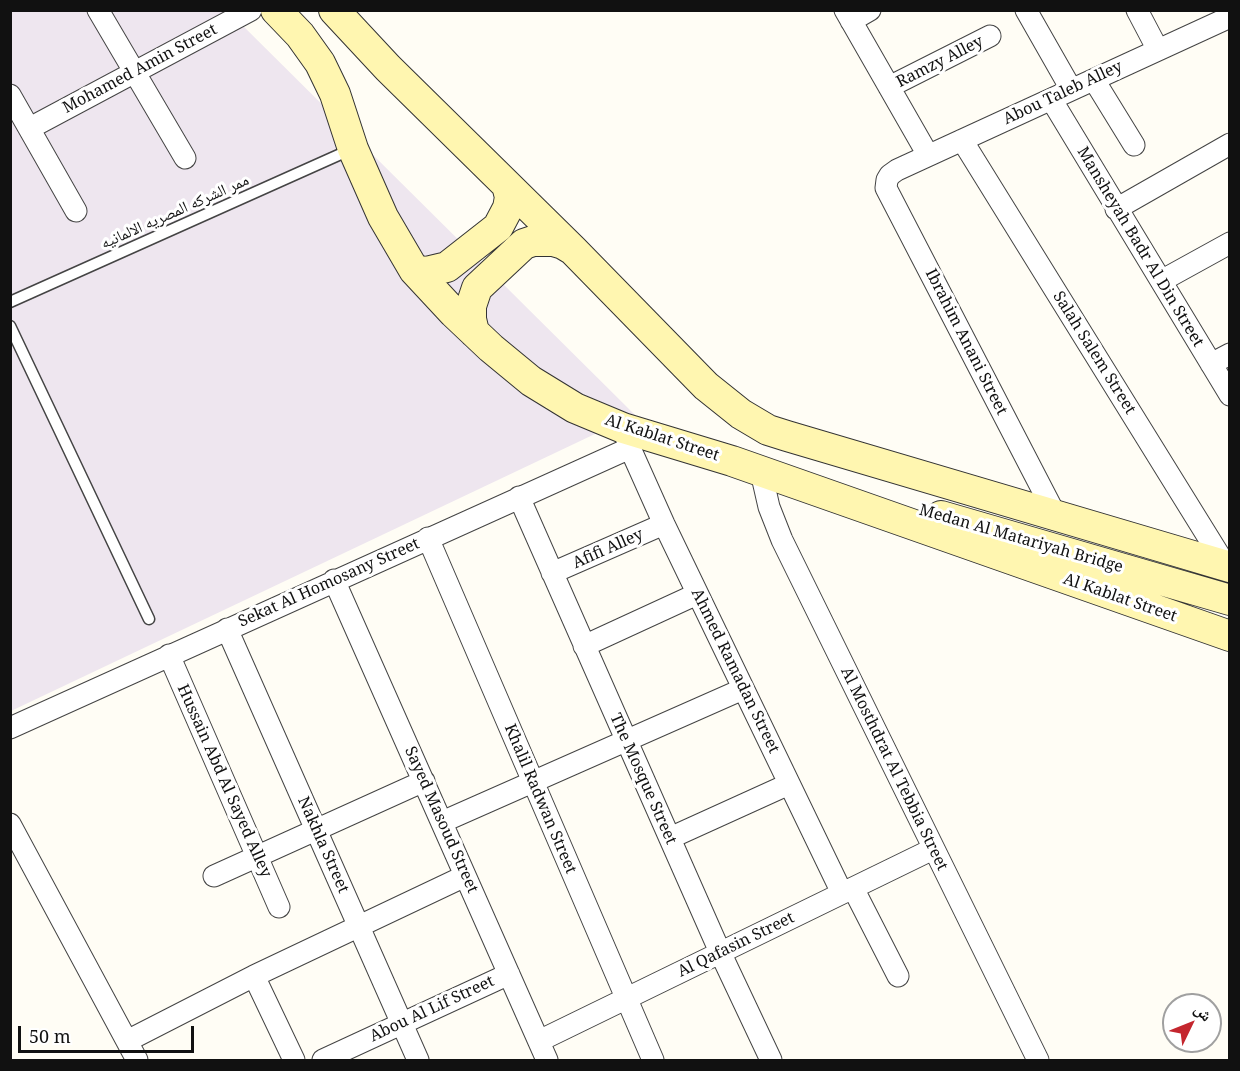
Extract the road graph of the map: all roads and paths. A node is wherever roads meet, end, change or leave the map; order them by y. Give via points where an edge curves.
1 (98, 10) edge
2 (251, 10) edge
3 (276, 10) edge
4 (334, 10) edge
5 (870, 10) edge
6 (1026, 10) edge
7 (1137, 10) edge
8 (848, 16) edge
9 (1230, 17) edge
10 (990, 36) dead end
11 (1158, 50) junction
12 (136, 72) junction
13 (1094, 80) junction
14 (889, 87) junction
15 (1071, 90) junction
16 (10, 95) edge
17 (1051, 99) junction
18 (30, 128) junction
19 (963, 140) junction
20 (1230, 144) edge
21 (1134, 145) dead end
22 (353, 148) junction
23 (928, 155) junction
24 (185, 158) dead end
25 (897, 170) joint
26 (507, 185) junction
27 (1116, 209) junction
28 (76, 211) dead end
29 (1230, 243) edge
30 (573, 250) junction
31 (414, 270) junction
32 (1161, 281) junction
33 (10, 302) edge
34 (10, 327) edge
35 (474, 332) junction
36 (1230, 354) edge
37 (1211, 364) junction
38 (1230, 395) edge
39 (626, 438) junction
40 (761, 472) junction
41 (809, 489) junction
42 (519, 497) junction
43 (1056, 516) junction
44 (664, 524) junction
45 (428, 538) junction
46 (1228, 566) edge
47 (552, 573) junction
48 (334, 580) junction
49 (697, 594) junction
50 (1230, 600) edge
51 (148, 619) dead end
52 (227, 629) junction
53 (1230, 636) edge
54 (584, 646) junction
55 (169, 655) junction
56 (743, 689) junction
57 (10, 728) edge
58 (626, 741) junction
59 (424, 781) junction
60 (533, 782) junction
61 (789, 784) junction
62 (442, 822) junction
63 (10, 824) edge
64 (316, 830) junction
65 (670, 838) junction
66 (933, 849) junction
67 (257, 856) junction
68 (214, 876) dead end
69 (465, 876) junction
70 (847, 891) junction
71 (279, 907) dead end
72 (359, 927) junction
73 (720, 952) junction
74 (509, 974) junction
75 (254, 976) junction
76 (898, 976) dead end
77 (625, 998) junction
78 (402, 1023) junction
79 (127, 1041) junction
80 (539, 1041) junction
81 (137, 1060) edge
82 (294, 1060) edge
83 (323, 1060) edge
84 (418, 1060) edge
85 (547, 1060) edge
86 (653, 1060) edge
87 (771, 1060) edge
88 (1038, 1060) edge

1 - 12 street
2 - 12 street, Mohamed Amin Street
3 - 22 main road, Al Kablat Street via 320,63
4 - 26 main road
5 - 8 street
6 - 15 street
7 - 11 street
8 - 14 street
9 - 11 street, Abou Taleb Alley
10 - 14 street, Ramzy Alley
11 - 13 street, Abou Taleb Alley
12 - 18 street, Mohamed Amin Street
12 - 24 street
13 - 15 street, Abou Taleb Alley
13 - 21 street
14 - 23 street
15 - 17 street, Abou Taleb Alley
16 - 18 street
17 - 19 street, Abou Taleb Alley
17 - 27 street, Mansheyah Badr Al Din Street
18 - 28 street
19 - 23 street, Abou Taleb Alley
19 - 46 street, Salah Salem Street
20 - 27 street
22 - 31 main road, Al Kablat Street via 382,217
22 - 33 lane, ممر الشركه المصريه الالمانيه
23 - 25 street, Abou Taleb Alley
25 - 43 street, Ibrahim Anani Street via 890,175 886,188
26 - 30 main road
26 - 31 main road via 508,208 498,227 447,267 426,272
27 - 32 street, Mansheyah Badr Al Din Street
29 - 32 street
30 - 35 main road via 553,241 524,244 477,288 471,306
30 - 43 main road via 706,387 768,430
31 - 35 main road, Al Kablat Street
32 - 37 street, Mansheyah Badr Al Din Street
34 - 51 lane
35 - 39 main road, Al Kablat Street via 531,381
36 - 37 street
37 - 38 street, Mansheyah Badr Al Din Street
39 - 40 main road, Al Kablat Street via 702,451
39 - 42 street, Sekat Al Homosany Street
39 - 44 street, Ahmed Ramadan Street
40 - 41 main road, Al Kablat Street
40 - 66 street, Al Mosthdrat Al Tebbia Street via 782,540
41 - 50 main road, Medan Al Matariyah Bridge via 926,511
41 - 53 main road, Al Kablat Street
42 - 45 street, Sekat Al Homosany Street
42 - 47 street, The Mosque Street
43 - 46 main road
44 - 47 street, Afifi Alley
44 - 49 street, Ahmed Ramadan Street
45 - 48 street, Sekat Al Homosany Street
45 - 60 street, Khalil Radwan Street
47 - 54 street, The Mosque Street
48 - 52 street, Sekat Al Homosany Street
48 - 59 street, Sayed Masoud Street
49 - 54 street
49 - 56 street, Ahmed Ramadan Street
52 - 55 street, Sekat Al Homosany Street
52 - 64 street, Nakhla Street
54 - 58 street, The Mosque Street
55 - 57 street, Sekat Al Homosany Street
55 - 67 street, Hussain Abd Al Sayed Alley
56 - 58 street
56 - 61 street, Ahmed Ramadan Street
58 - 60 street
58 - 65 street, The Mosque Street
59 - 62 street, Sayed Masoud Street
59 - 64 street
60 - 62 street
60 - 77 street, Khalil Radwan Street
61 - 65 street
61 - 70 street, Ahmed Ramadan Street
62 - 69 street, Sayed Masoud Street
63 - 79 street
64 - 67 street
64 - 72 street, Nakhla Street
65 - 73 street, The Mosque Street
66 - 70 street, Al Qafasin Street
66 - 88 street, Al Mosthdrat Al Tebbia Street
67 - 68 street
67 - 71 street, Hussain Abd Al Sayed Alley
69 - 72 street
69 - 74 street, Sayed Masoud Street
70 - 73 street, Al Qafasin Street
70 - 76 street, Ahmed Ramadan Street
72 - 75 street
72 - 78 street, Nakhla Street
73 - 77 street, Al Qafasin Street
73 - 87 street, The Mosque Street
74 - 78 street, Abou Al Lif Street
74 - 80 street, Sayed Masoud Street
75 - 79 street
75 - 82 street
77 - 80 street, Al Qafasin Street
77 - 86 street, Khalil Radwan Street
78 - 83 street, Abou Al Lif Street
78 - 84 street, Nakhla Street
79 - 81 street
80 - 85 street, Sayed Masoud Street

